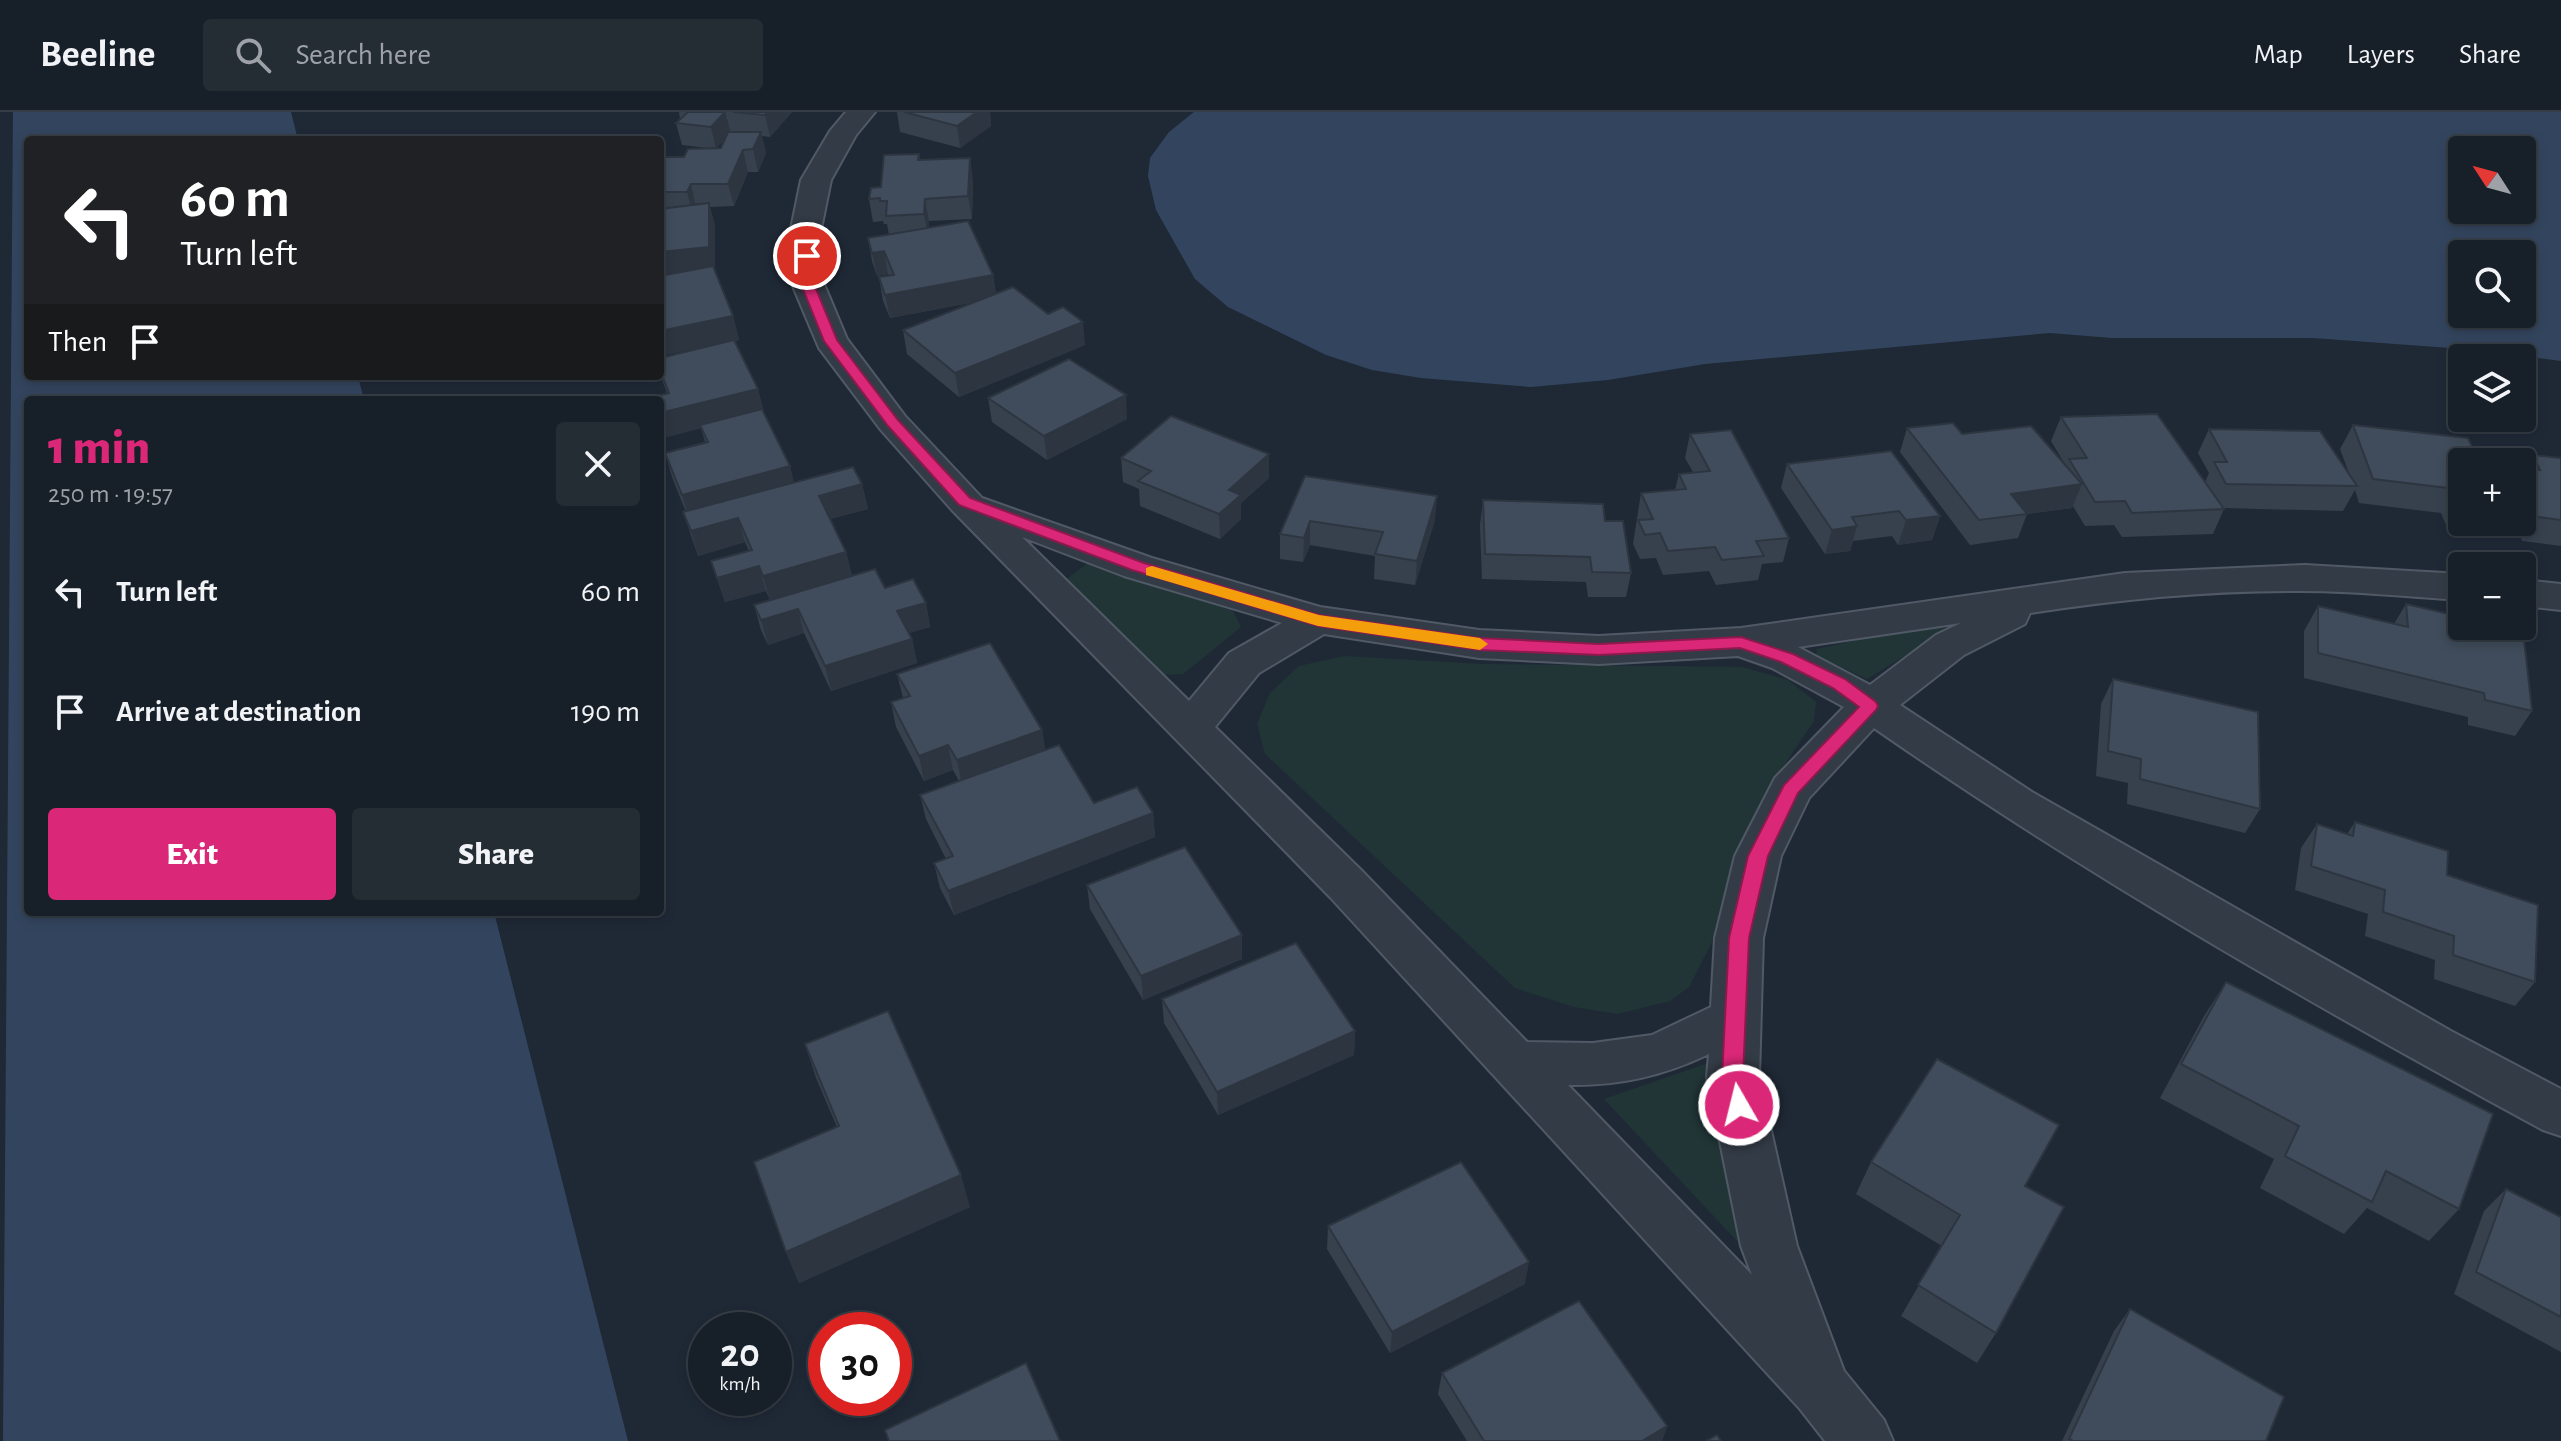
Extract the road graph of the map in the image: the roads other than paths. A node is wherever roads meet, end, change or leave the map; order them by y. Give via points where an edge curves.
1 (861, 112) edge
2 (965, 502) junction
3 (2448, 586) edge
4 (2536, 594) edge
5 (2050, 596) junction
6 (2561, 597) edge
7 (1318, 620) junction
8 (1741, 642) junction
9 (1870, 706) junction
10 (1192, 728) junction
11 (1733, 1020) junction
12 (1516, 1063) junction
13 (2561, 1114) edge
14 (1821, 1389) junction
15 (1863, 1441) edge

1 - 2 street via 816,180 806,229 808,284 831,341 893,423
2 - 7 street via 1138,567
2 - 10 street
3 - 5 street via 2305,578 2125,586
4 - 6 street
5 - 8 street
5 - 9 street via 1950,645
7 - 8 street via 1479,644 1599,650
7 - 10 street via 1244,663
8 - 9 street via 1787,658
9 - 11 street via 1791,789 1758,856 1739,938
9 - 13 street via 2016,804 2433,1046
10 - 12 street
11 - 12 street via 1658,1055 1593,1064
11 - 14 street via 1733,1077 1769,1246
12 - 14 street
14 - 15 street

